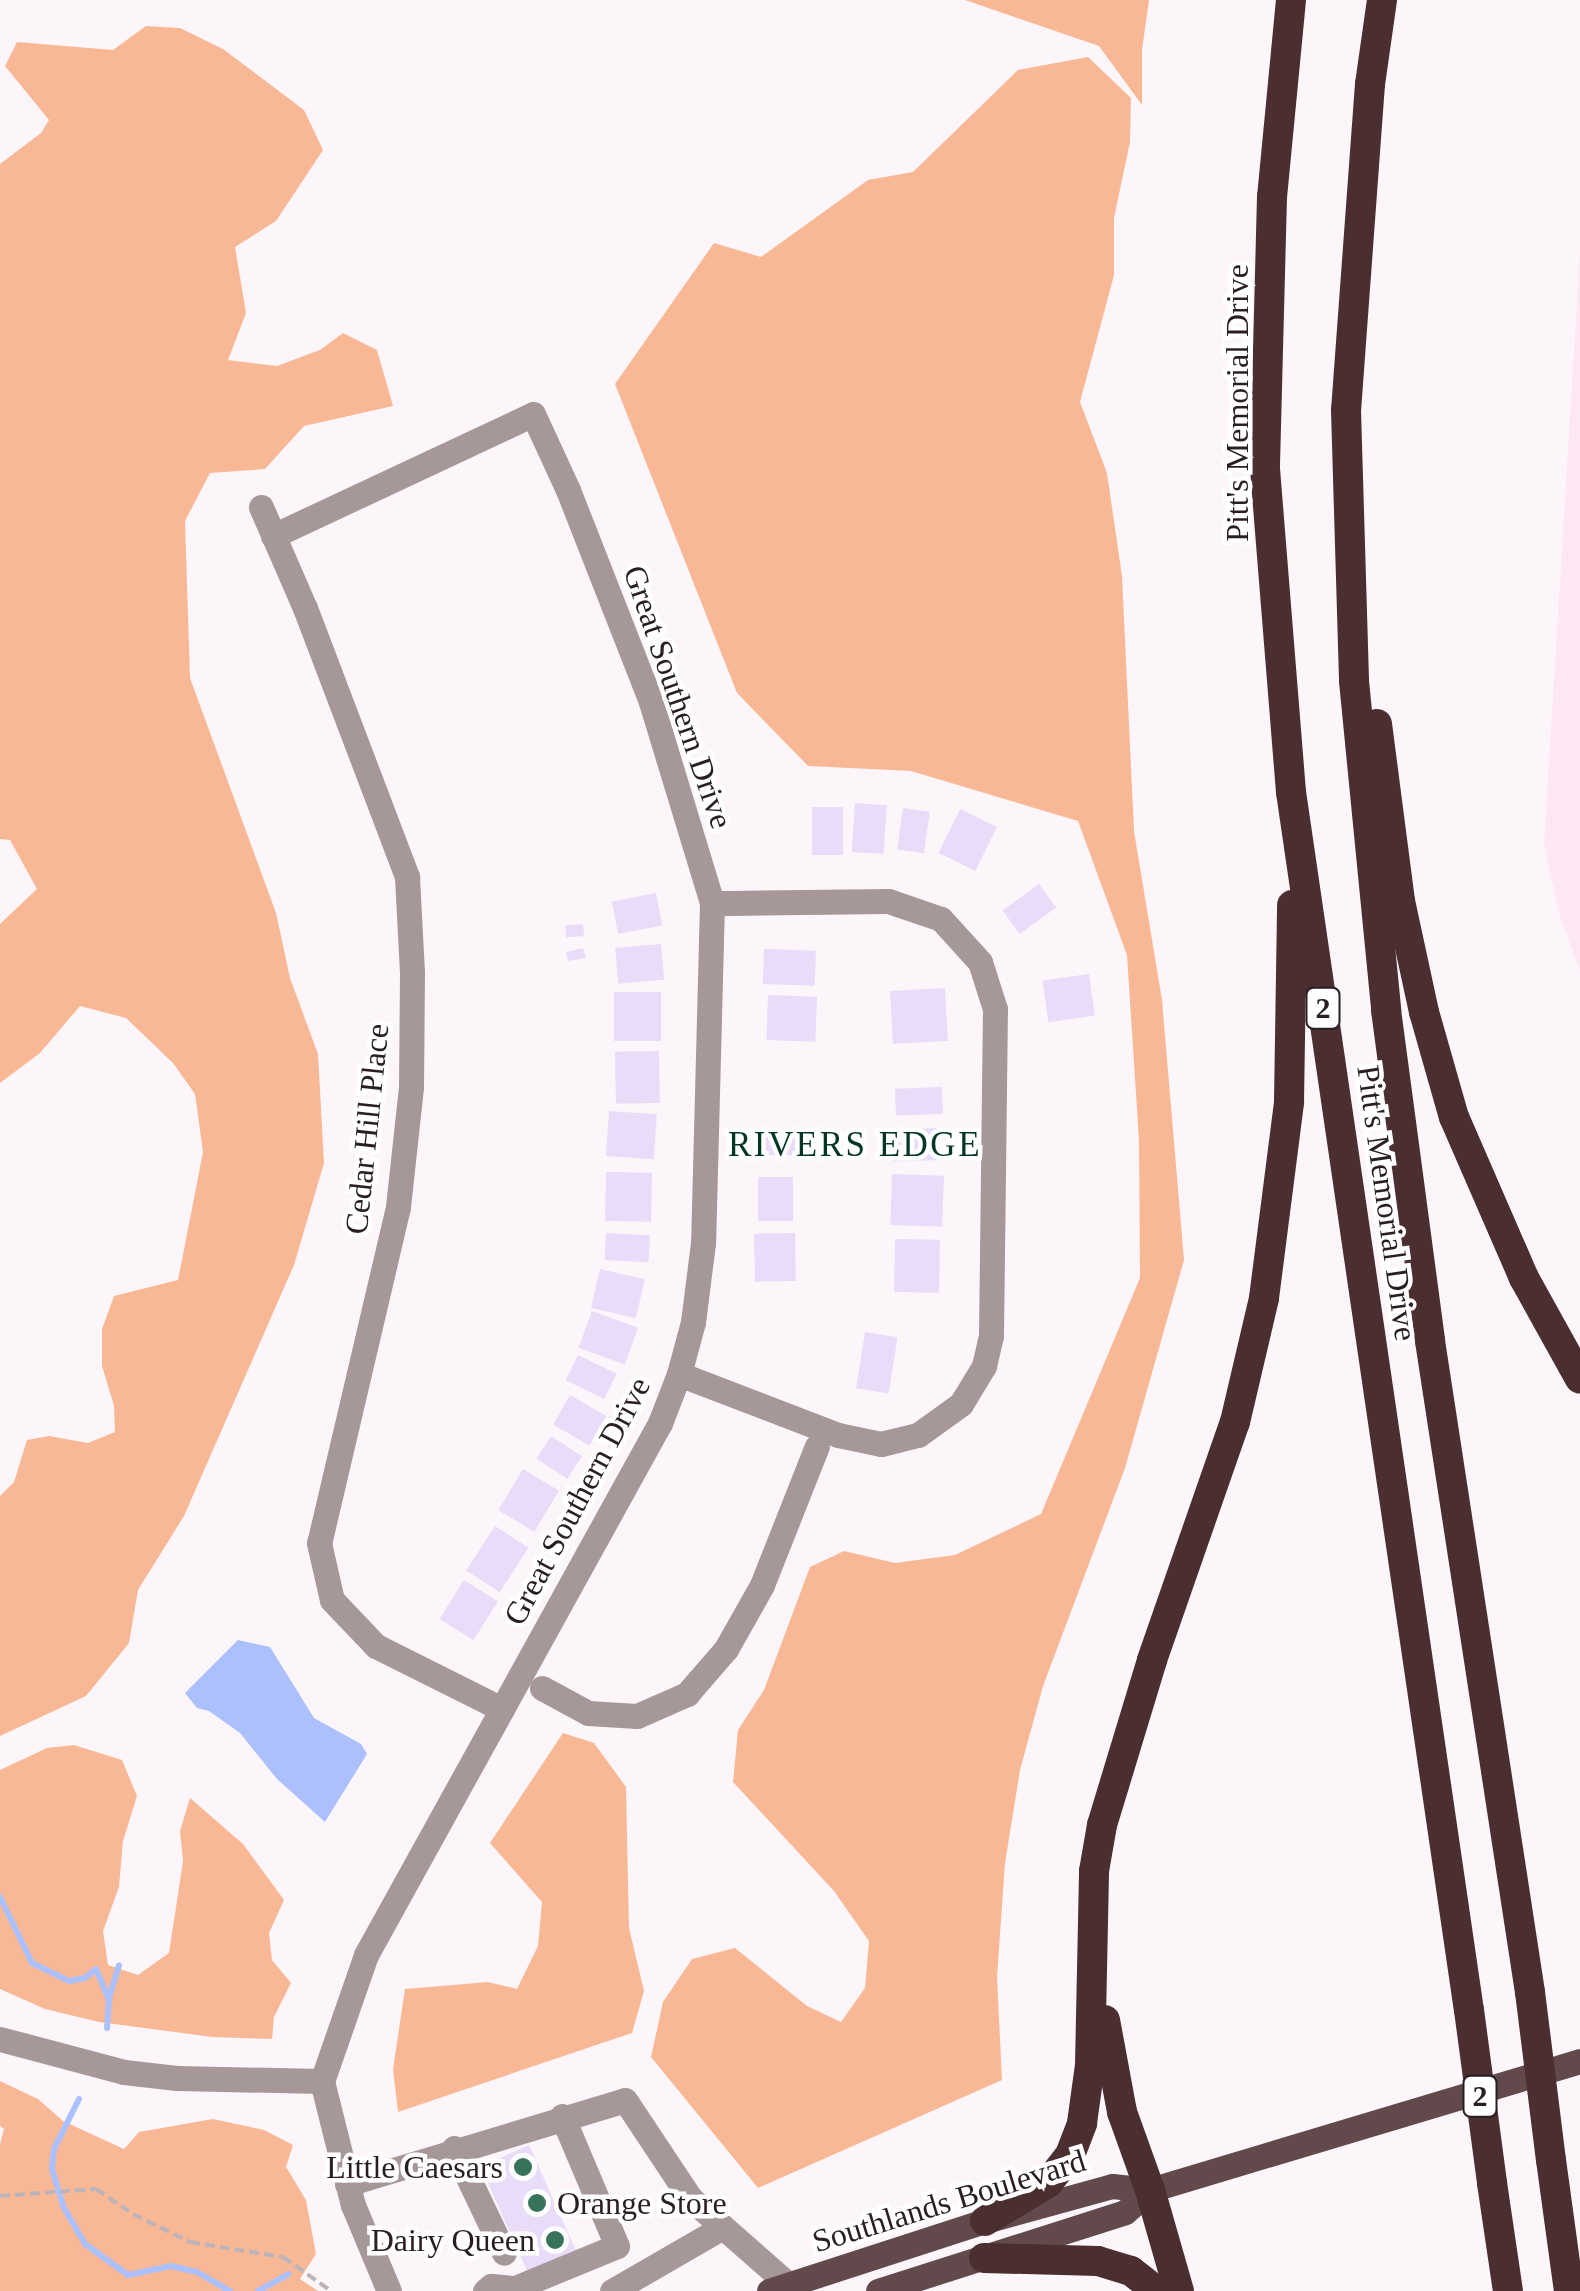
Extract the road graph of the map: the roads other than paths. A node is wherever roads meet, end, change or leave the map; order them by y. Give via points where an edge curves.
1 (1291, 0) edge
2 (1382, 0) edge
3 (1349, 504) junction
4 (261, 506) dead end
5 (274, 536) junction
6 (1292, 792) junction
7 (712, 903) junction
8 (679, 1374) junction
9 (1580, 1379) edge
10 (817, 1446) dead end
11 (542, 1688) dead end
12 (502, 1710) junction
13 (1092, 1936) junction
14 (0, 2039) edge
15 (1580, 2061) edge
16 (322, 2080) junction
17 (562, 2116) junction
18 (454, 2148) junction
19 (346, 2184) junction
20 (1150, 2190) junction
21 (984, 2221) junction
22 (721, 2228) junction
23 (504, 2252) dead end
24 (984, 2258) junction
25 (779, 2288) edge
26 (389, 2291) edge
27 (485, 2291) edge
28 (612, 2291) edge
29 (878, 2291) edge
30 (1157, 2291) edge
31 (1179, 2291) edge
32 (1508, 2291) edge
33 (1569, 2291) edge

1 - 6 highway, Pitt's Memorial Drive / 2 via 1272,197 1265,470
2 - 3 highway, Pitt's Memorial Drive / 2 via 1348,391
3 - 9 highway via 1400,901 1424,1012 1454,1117 1486,1196
3 - 33 highway, Pitt's Memorial Drive / 2, bridge via 1354,680 1384,992
4 - 5 street, Cedar Hill Place
5 - 7 street, Great Southern Drive via 533,414 650,702
5 - 12 street, Cedar Hill Place via 407,877 412,974 411,1087 398,1207 319,1543 332,1600 376,1646
6 - 13 highway via 1289,1102 1264,1298 1236,1422 1106,1810 1094,1870
6 - 32 highway, Pitt's Memorial Drive / 2, bridge
7 - 8 street, Great Southern Drive via 703,1242 694,1322
7 - 8 street via 888,901 941,919 980,962 994,1009 991,1336 984,1366 961,1404 918,1435 881,1444 838,1435
8 - 12 street, Great Southern Drive via 660,1423
10 - 11 street via 762,1586 726,1649 687,1694 637,1716 588,1713
12 - 16 street, Great Southern Drive via 366,1955
13 - 20 highway via 1122,2112
13 - 21 highway via 1090,2065 1077,2138 1048,2182
14 - 16 street via 124,2072
15 - 20 main road, Southlands Boulevard
16 - 19 street
17 - 18 street
17 - 22 street via 625,2100 682,2187
17 - 27 street via 617,2246 515,2288
18 - 19 street
18 - 23 street
19 - 26 street
20 - 21 main road, Southlands Boulevard via 1112,2186
20 - 24 main road, Southlands Boulevard via 1124,2212
20 - 31 highway
21 - 25 main road, Southlands Boulevard
22 - 25 street
22 - 28 street
24 - 29 main road, Southlands Boulevard
24 - 30 highway via 1098,2260 1130,2270

